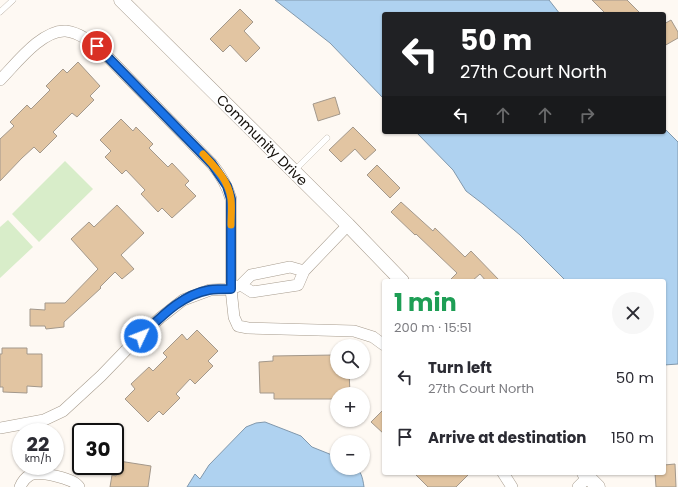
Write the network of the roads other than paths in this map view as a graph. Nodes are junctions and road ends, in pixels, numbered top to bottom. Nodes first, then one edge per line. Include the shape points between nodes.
1 (13, 0) edge
2 (121, 0) edge
3 (0, 12) edge
4 (0, 80) edge
5 (327, 138) dead end
6 (294, 171) junction
7 (348, 225) junction
8 (304, 270) junction
9 (400, 279) edge
10 (236, 287) junction
11 (382, 344) edge
12 (0, 428) edge
13 (504, 475) edge
14 (20, 487) edge
15 (79, 487) edge
16 (512, 487) edge

1 - 3 lane
2 - 6 street, Community Drive
4 - 10 street via 38,42 52,34 65,31 79,35 103,52 212,164 227,186 231,199
5 - 6 lane
6 - 7 street, Community Drive
7 - 8 street
7 - 9 street, Community Drive
8 - 10 street via 290,268 251,276
8 - 10 street via 298,285 252,292
10 - 11 street via 234,317 238,326 354,331 373,337
10 - 12 street via 210,290 183,300 160,318 63,411 44,420
13 - 16 street
14 - 15 street via 31,475 41,473 69,480

